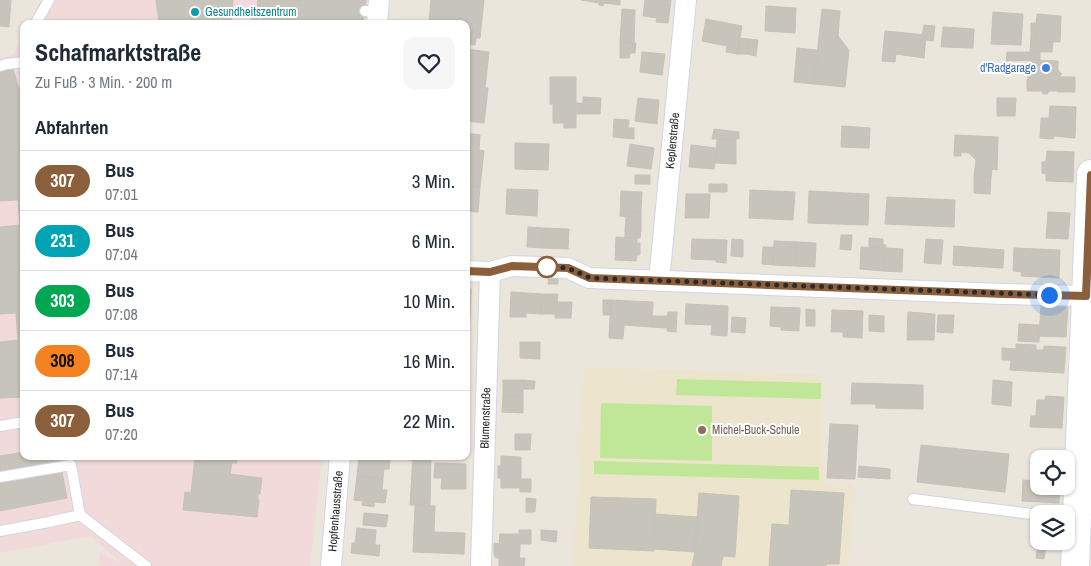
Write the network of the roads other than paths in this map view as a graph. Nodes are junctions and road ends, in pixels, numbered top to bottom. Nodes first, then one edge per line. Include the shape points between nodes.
1 (49, 0) edge
2 (686, 0) edge
3 (39, 20) edge
4 (20, 62) edge
5 (0, 66) edge
6 (1091, 174) edge
7 (470, 271) edge
8 (490, 272) junction
9 (1088, 280) edge
10 (659, 281) junction
11 (20, 423) edge
12 (0, 426) edge
13 (340, 460) edge
14 (1085, 476) edge
15 (0, 477) edge
16 (914, 499) dead end
17 (1075, 508) edge
18 (1030, 514) edge
19 (80, 515) junction
20 (0, 531) edge
21 (1074, 550) edge
22 (146, 566) edge
23 (331, 566) edge
24 (480, 566) edge
25 (1075, 566) edge

1 - 3 lane
2 - 10 street, Keplerstraße
4 - 5 lane
6 - 9 street
7 - 8 street
8 - 10 street via 512,266 568,268 590,278
8 - 24 street, Blumenstraße
9 - 10 street via 1004,294
9 - 14 street
11 - 12 lane
13 - 23 street, Hopfenhausstraße
14 - 17 street
15 - 19 lane via 71,465
16 - 18 lane
19 - 20 lane
19 - 22 lane
21 - 25 street

